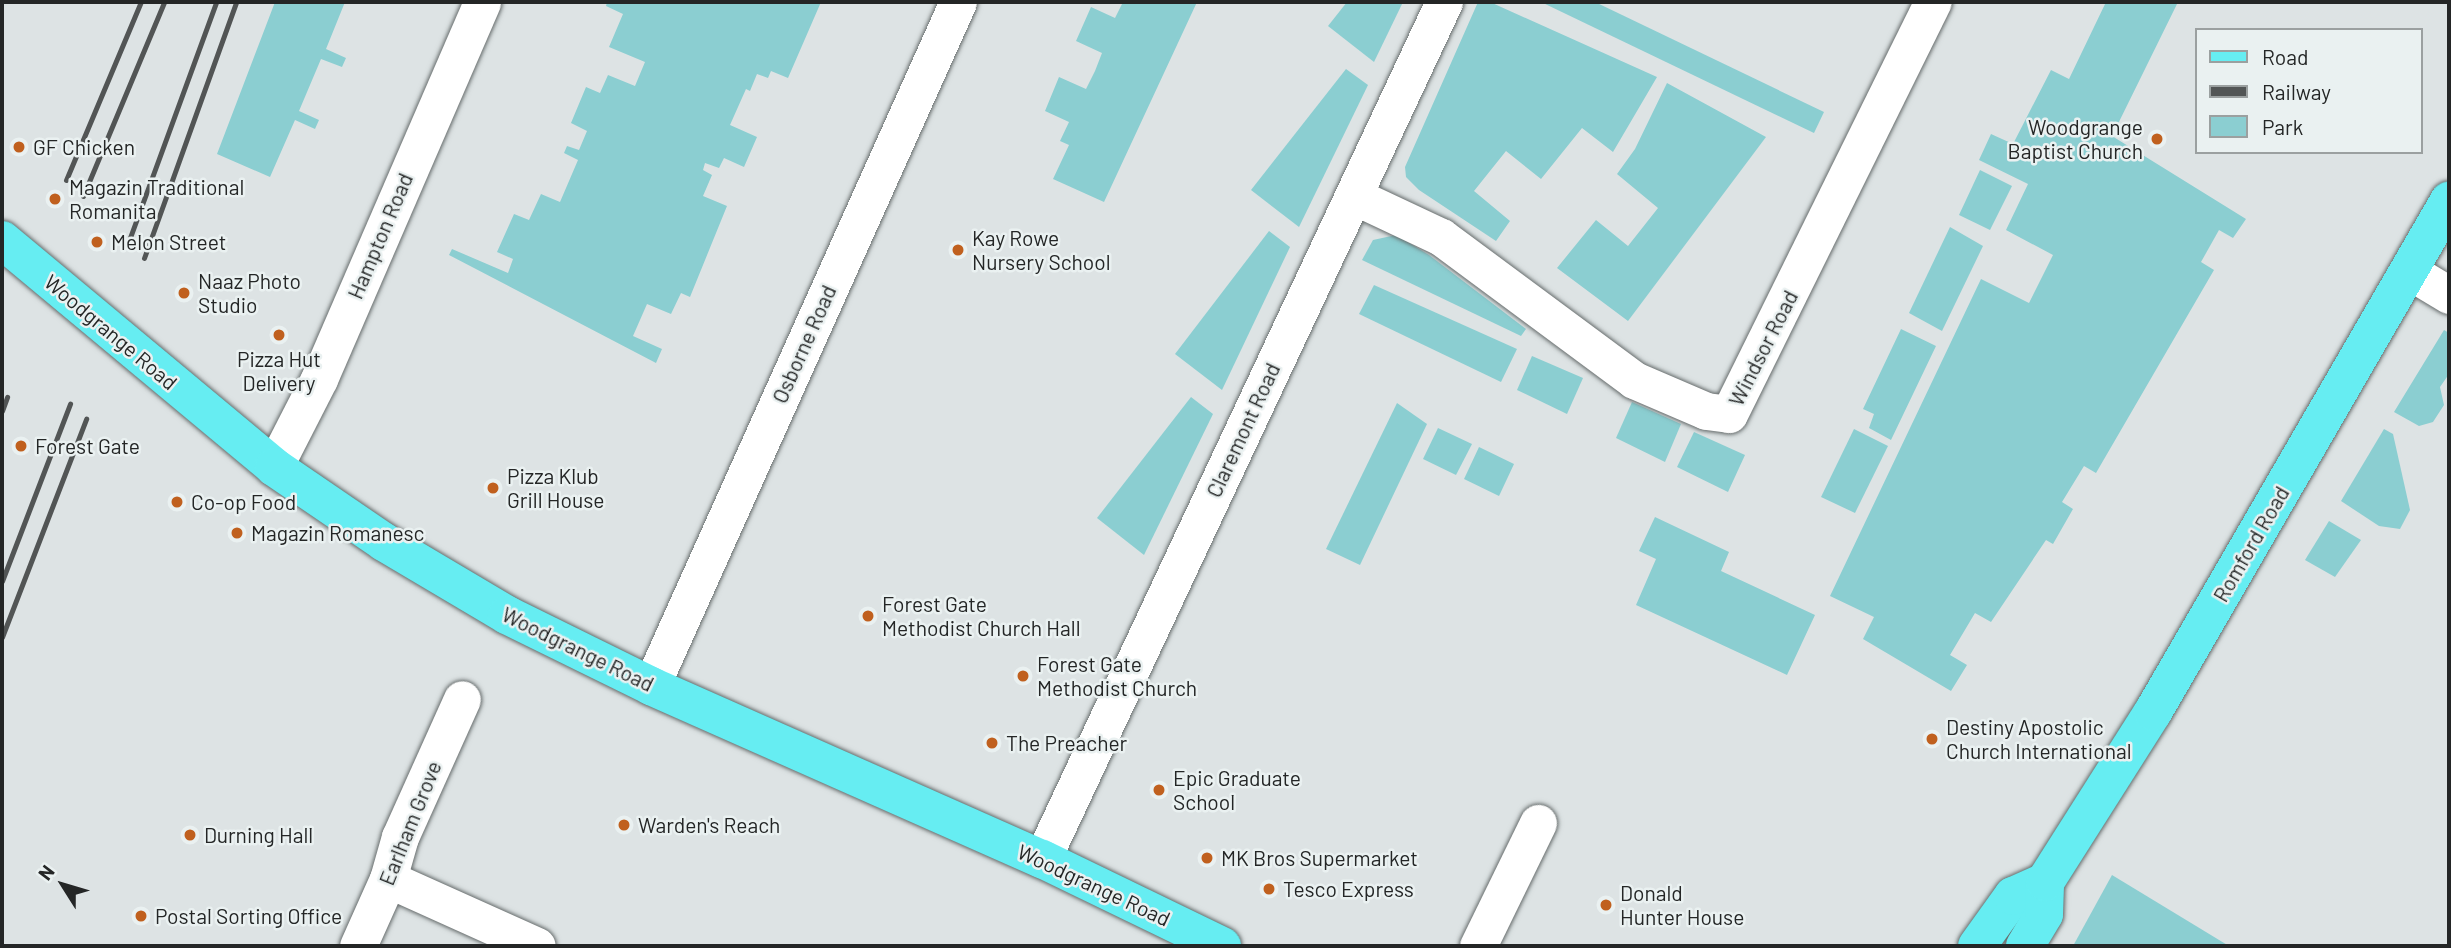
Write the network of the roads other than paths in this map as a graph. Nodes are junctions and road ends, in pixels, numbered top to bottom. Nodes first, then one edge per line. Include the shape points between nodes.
1 (482, 2) edge
2 (958, 2) edge
3 (1444, 2) edge
4 (1933, 2) edge
5 (1354, 195) junction
6 (2449, 201) edge
7 (2, 240) edge
8 (2409, 271) junction
9 (2449, 295) edge
10 (274, 467) junction
11 (651, 686) junction
12 (462, 699) dead end
13 (1538, 823) dead end
14 (1042, 859) junction
15 (388, 879) junction
16 (2045, 882) junction
17 (358, 946) edge
18 (537, 946) edge
19 (1222, 946) edge
20 (1478, 946) edge
21 (1977, 946) edge
22 (2025, 946) edge

1 - 10 street, Hampton Road via 319,379
2 - 11 street, Osborne Road
3 - 5 street, Claremont Road
4 - 5 street, Windsor Road via 1730,414 1706,411 1634,380 1441,237
5 - 14 street, Claremont Road
6 - 8 main road, Romford Road
7 - 10 main road, Woodgrange Road
8 - 9 street
8 - 16 main road, Romford Road via 2153,712
10 - 11 main road, Woodgrange Road via 507,615
11 - 14 main road, Woodgrange Road
12 - 15 street, Earlham Grove via 400,837
13 - 20 street
14 - 19 main road, Woodgrange Road
15 - 17 street, Earlham Grove
15 - 18 street
16 - 21 main road via 2013,896
16 - 22 main road, Romford Road via 2044,914

